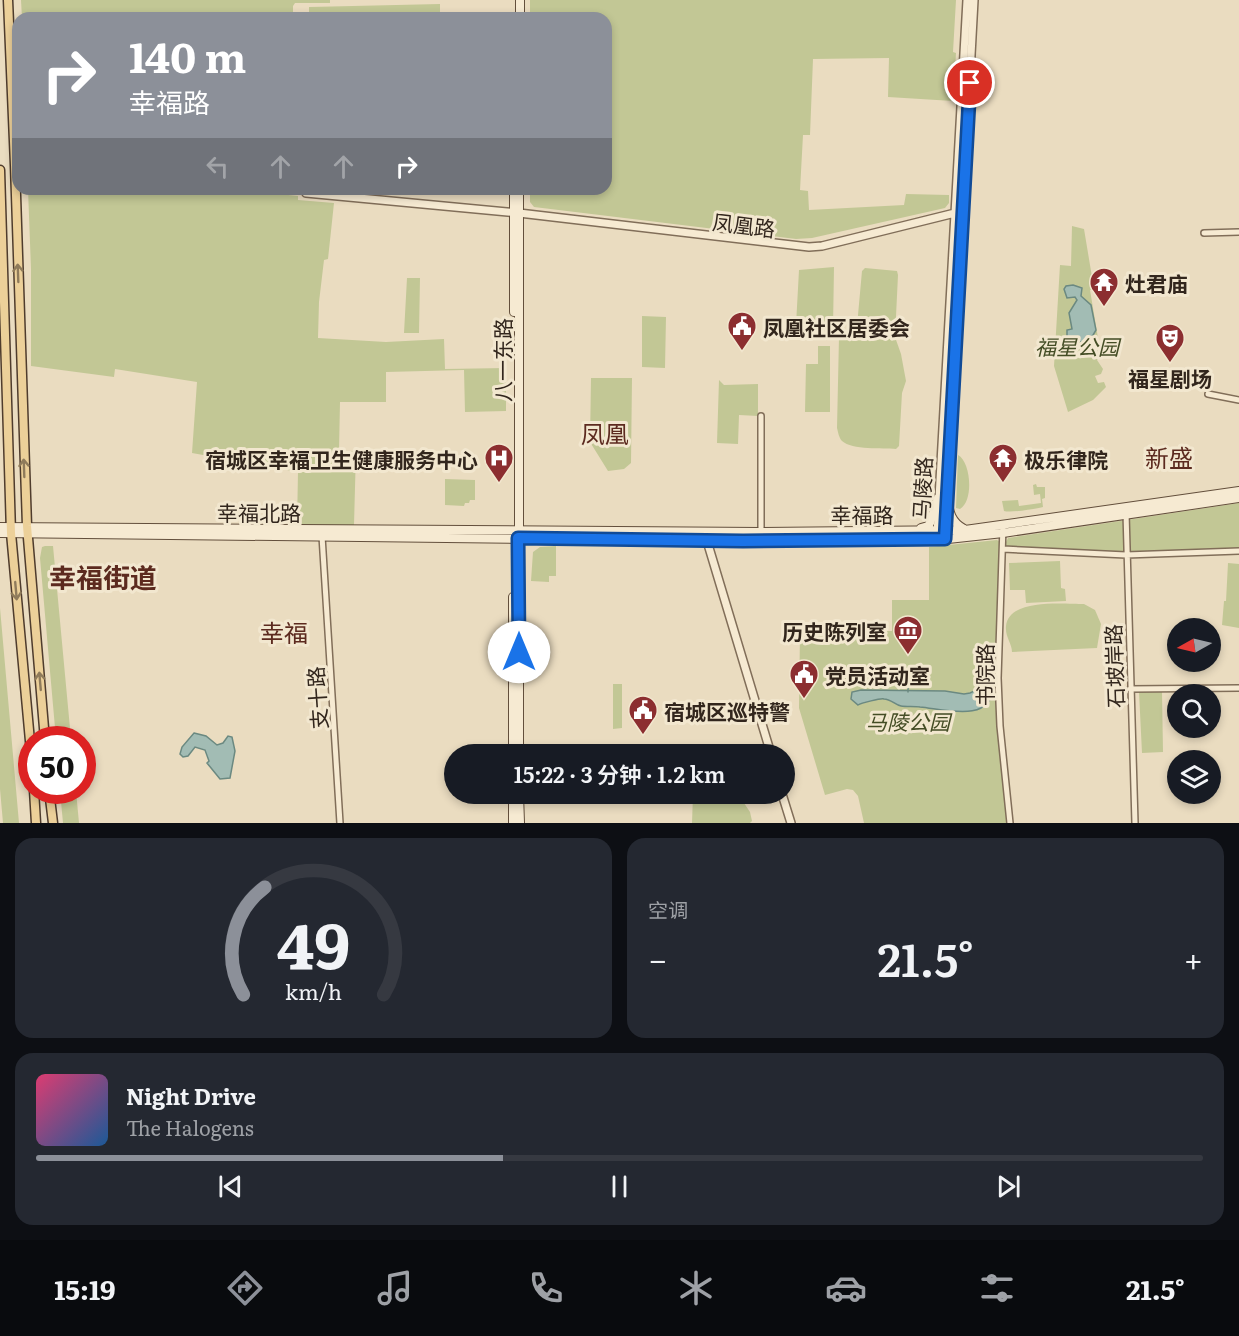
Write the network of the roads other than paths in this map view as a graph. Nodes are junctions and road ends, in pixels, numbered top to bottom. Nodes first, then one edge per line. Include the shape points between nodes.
1 (8, 0) edge
2 (967, 0) edge
3 (974, 0) edge
4 (12, 88) edge
5 (0, 170) edge
6 (17, 195) edge
7 (327, 195) edge
8 (514, 195) edge
9 (518, 195) edge
10 (963, 211) junction
11 (954, 212) junction
12 (516, 213) junction
13 (1239, 232) edge
14 (1204, 233) dead end
15 (1208, 394) dead end
16 (1239, 400) edge
17 (761, 416) dead end
18 (1239, 491) edge
19 (938, 498) junction
20 (947, 498) junction
21 (1239, 498) edge
22 (1126, 511) junction
23 (0, 527) edge
24 (11, 530) junction
25 (27, 530) junction
26 (912, 530) junction
27 (965, 530) junction
28 (1003, 530) junction
29 (0, 533) edge
30 (516, 534) junction
31 (941, 534) junction
32 (322, 536) junction
33 (761, 536) junction
34 (707, 541) junction
35 (1003, 549) junction
36 (1239, 551) edge
37 (1126, 555) junction
38 (1239, 688) edge
39 (1130, 689) junction
40 (29, 726) edge
41 (44, 726) edge
42 (513, 744) edge
43 (519, 744) edge
44 (768, 744) edge
45 (35, 804) edge
46 (50, 804) edge
47 (513, 804) edge
48 (519, 804) edge
49 (785, 804) edge
50 (36, 823) edge
51 (52, 823) edge
52 (340, 823) edge
53 (513, 823) edge
54 (520, 823) edge
55 (791, 823) edge
56 (1010, 823) edge
57 (1135, 823) edge

4 -> 1 main road
2 - 11 street, 马陵路
3 - 10 street, 马陵路
5 - 24 main road
25 -> 6 main road
7 - 12 street, 凤凰路
8 - 12 main road, 八一东路
9 - 12 main road, 八一东路
10 - 11 street, 凤凰路
10 - 20 street, 马陵路
11 - 12 street, 凤凰路 via 809,247
11 - 19 street, 马陵路
12 - 30 main road, 八一东路
13 - 14 street
15 - 16 street
17 - 33 street
18 - 22 main road, 幸福路
19 - 26 main road via 928,526
19 - 31 street, 马陵路
20 - 27 main road via 951,518
20 - 31 street, 马陵路
21 - 22 main road, 幸福路
22 - 28 main road, 幸福路
22 - 37 street, 石坡岸路
23 - 24 main road, 幸福北路
24 - 25 main road, 幸福北路
24 - 29 main road, 幸福北路
24 -> 40 main road
25 - 30 main road, 幸福北路
25 - 32 main road, 幸福北路
41 -> 25 main road
26 - 31 main road, 幸福路
26 - 33 main road, 幸福路
27 - 28 main road, 幸福路
27 - 31 main road, 幸福路
28 - 31 main road, 幸福路
28 - 35 street, 书院路
30 - 32 main road, 幸福北路
30 - 33 main road, 幸福路
30 - 34 main road, 幸福路
30 - 42 main road
30 - 43 main road
31 - 33 main road, 幸福路
32 - 52 street, 支十路
33 - 34 main road, 幸福路
34 - 44 street
35 - 37 street
35 - 56 street, 书院路 via 998,678
36 - 37 street
37 - 39 street, 石坡岸路
38 - 39 street
39 - 57 street, 石坡岸路
45 - 50 main road
46 - 51 main road
47 - 53 main road
48 - 54 main road
49 - 55 street

